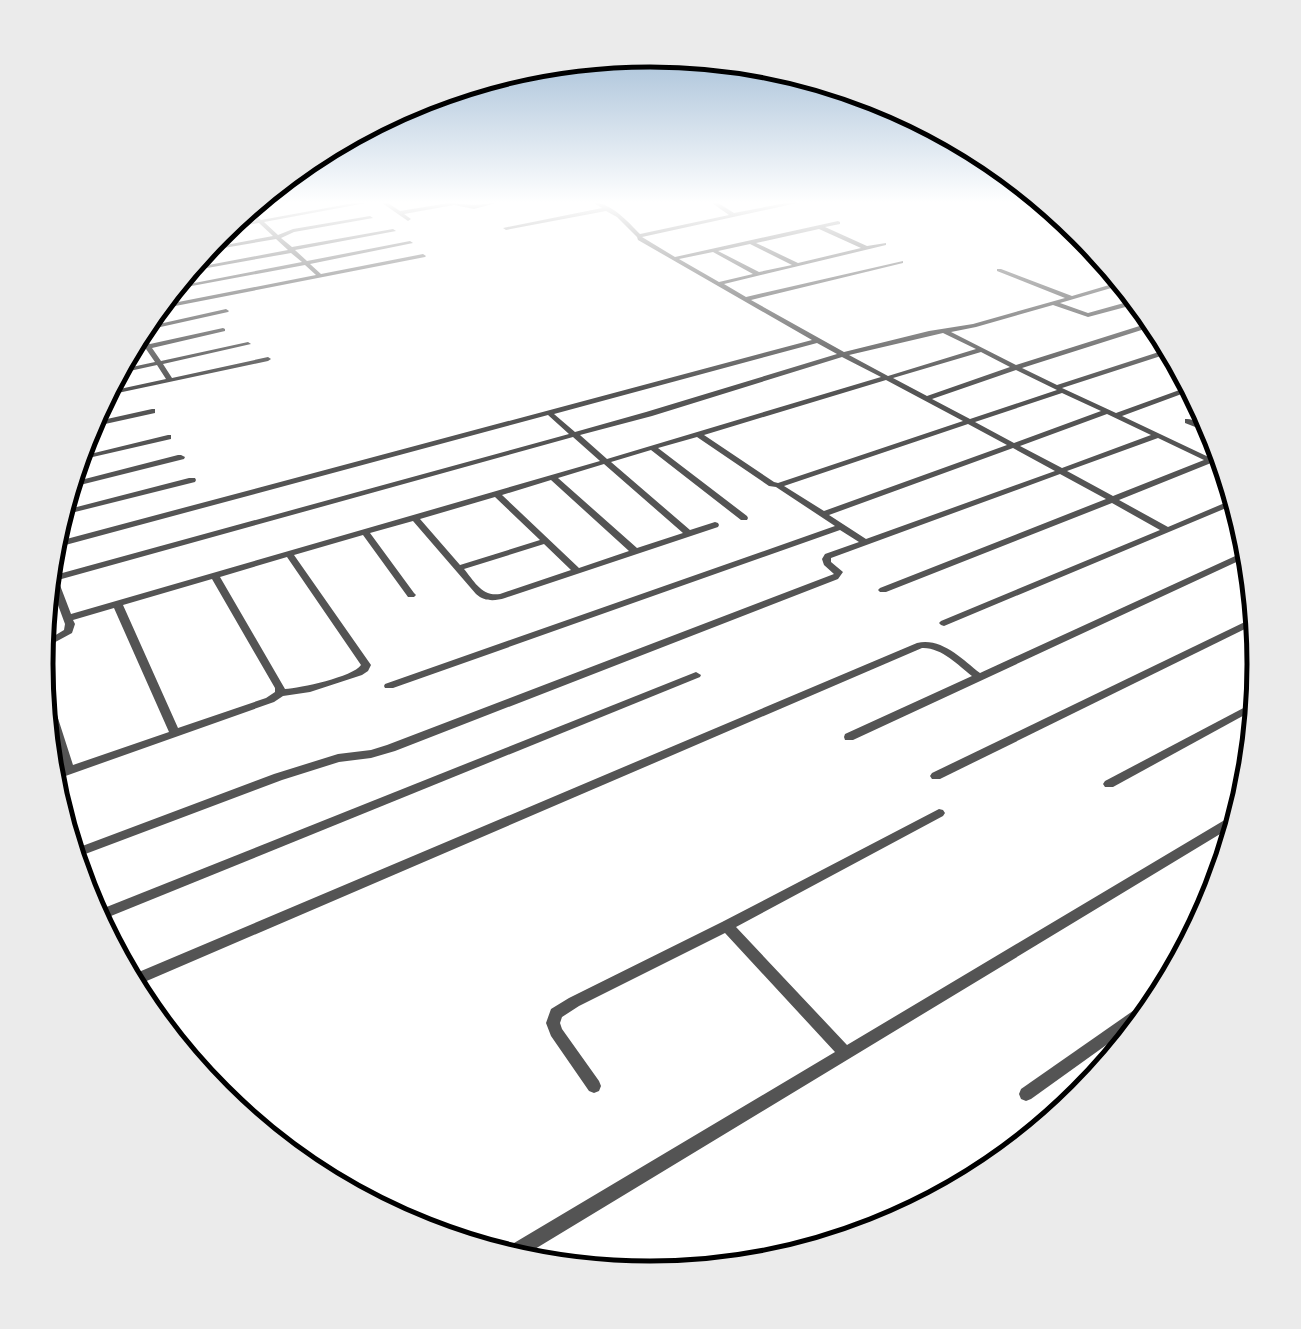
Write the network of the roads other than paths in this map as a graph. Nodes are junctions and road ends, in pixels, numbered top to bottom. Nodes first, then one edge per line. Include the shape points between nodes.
1 (217, 265) edge
2 (296, 265) edge
3 (308, 265) edge
4 (377, 265) edge
5 (684, 265) edge
6 (741, 265) edge
7 (796, 265) edge
8 (888, 265) edge
9 (204, 268) edge
10 (999, 270) dead end
11 (758, 274) junction
12 (320, 276) junction
13 (718, 284) junction
14 (189, 286) edge
15 (1113, 286) edge
16 (1071, 298) junction
17 (746, 299) junction
18 (1053, 303) junction
19 (1127, 304) edge
20 (174, 305) edge
21 (226, 312) dead end
22 (159, 326) edge
23 (1144, 328) edge
24 (223, 330) dead end
25 (945, 331) junction
26 (818, 341) junction
27 (248, 344) dead end
28 (148, 346) joint
29 (981, 350) junction
30 (844, 354) junction
31 (1160, 354) edge
32 (268, 359) dead end
33 (158, 363) junction
34 (132, 369) edge
35 (1017, 369) junction
36 (887, 378) junction
37 (170, 380) junction
38 (1058, 389) junction
39 (120, 391) edge
40 (1181, 391) edge
41 (926, 399) junction
42 (152, 411) dead end
43 (549, 413) junction
44 (1110, 414) junction
45 (968, 421) junction
46 (1188, 421) dead end
47 (105, 422) edge
48 (1198, 426) edge
49 (698, 434) junction
50 (574, 435) junction
51 (168, 436) dead end
52 (1156, 436) junction
53 (1014, 445) junction
54 (652, 448) junction
55 (91, 455) edge
56 (181, 457) dead end
57 (605, 461) junction
58 (1212, 461) edge
59 (1213, 463) edge
60 (1061, 471) junction
61 (552, 477) junction
62 (192, 480) dead end
63 (82, 483) edge
64 (778, 485) junction
65 (497, 494) junction
66 (1112, 500) junction
67 (1227, 505) edge
68 (73, 511) edge
69 (822, 515) junction
70 (415, 518) junction
71 (744, 518) dead end
72 (715, 525) dead end
73 (840, 527) junction
74 (1166, 530) junction
75 (365, 532) junction
76 (689, 534) junction
77 (545, 540) junction
78 (65, 542) edge
79 (866, 543) junction
80 (636, 552) junction
81 (289, 554) junction
82 (1238, 557) edge
83 (458, 568) junction
84 (577, 572) junction
85 (214, 576) junction
86 (59, 577) edge
87 (58, 589) edge
88 (883, 590) dead end
89 (411, 595) dead end
90 (62, 601) junction
91 (56, 603) edge
92 (118, 604) junction
93 (68, 618) junction
94 (944, 623) dead end
95 (1247, 624) edge
96 (54, 640) edge
97 (696, 675) dead end
98 (979, 677) junction
99 (389, 686) dead end
100 (280, 693) junction
101 (1246, 709) edge
102 (57, 732) edge
103 (175, 734) junction
104 (849, 737) dead end
105 (69, 770) junction
106 (63, 773) edge
107 (936, 776) dead end
108 (1109, 784) dead end
109 (939, 813) dead end
110 (1226, 824) edge
111 (83, 851) edge
112 (107, 912) edge
113 (727, 926) junction
114 (142, 978) edge
115 (1130, 1020) edge
116 (846, 1054) junction
117 (594, 1086) dead end
118 (1026, 1094) dead end
119 (522, 1248) edge

1 - 9 street
2 - 14 street
3 - 12 street
4 - 12 street
5 - 13 street
6 - 11 street
7 - 11 street
8 - 17 street
10 - 16 street
11 - 13 street
12 - 20 street
13 - 17 street
15 - 16 street
16 - 18 street
17 - 26 street
18 - 19 street via 1088,315
18 - 25 street via 974,326
21 - 22 street
23 - 35 street via 1052,355
24 - 28 street
25 - 29 street
25 - 30 street
26 - 30 street
26 - 43 street
27 - 33 street
28 - 33 street
29 - 35 street
29 - 36 street
30 - 36 street
30 - 50 street
31 - 38 street
32 - 37 street
33 - 34 street
33 - 37 street
35 - 38 street
35 - 41 street
36 - 41 street
36 - 49 street
37 - 39 street
38 - 44 street
38 - 45 street
40 - 44 street
41 - 45 street
42 - 47 street
43 - 50 street
43 - 78 street
44 - 52 street
44 - 53 street
45 - 53 street
45 - 64 street
46 - 48 street
49 - 54 street
49 - 64 street via 772,484
50 - 57 street
50 - 86 street
51 - 55 street
52 - 58 street
52 - 60 street
53 - 60 street
53 - 69 street
54 - 57 street
54 - 71 street
56 - 63 street
57 - 61 street
57 - 76 street
59 - 66 street
60 - 66 street
60 - 79 street
61 - 65 street
61 - 80 street
62 - 68 street
64 - 69 street
65 - 70 street
65 - 77 street
66 - 74 street
66 - 88 street
67 - 74 street
69 - 73 street
70 - 75 street
70 - 83 street
72 - 76 street
73 - 79 street
73 - 99 street
74 - 94 street
75 - 81 street
75 - 89 street
76 - 80 street
77 - 83 street
77 - 84 street
79 - 111 street via 826,559 827,563 839,572 835,577 391,748 371,754 338,758 278,777
80 - 84 street
81 - 85 street
81 - 100 street via 366,665 358,672 314,689
82 - 98 street
83 - 84 street via 484,597 492,598
85 - 92 street
85 - 100 street via 280,688
87 - 90 street
90 - 91 street
90 - 93 street
92 - 93 street
92 - 103 street
93 - 96 street via 69,631
95 - 107 street
97 - 112 street
98 - 104 street
98 - 114 street via 939,647 926,643 920,645
100 - 103 street via 270,700
101 - 108 street
102 - 105 street
103 - 105 street
105 - 106 street
109 - 113 street
110 - 116 street
113 - 116 street
113 - 117 street via 556,1013 553,1023 556,1032
115 - 118 street
116 - 119 street

